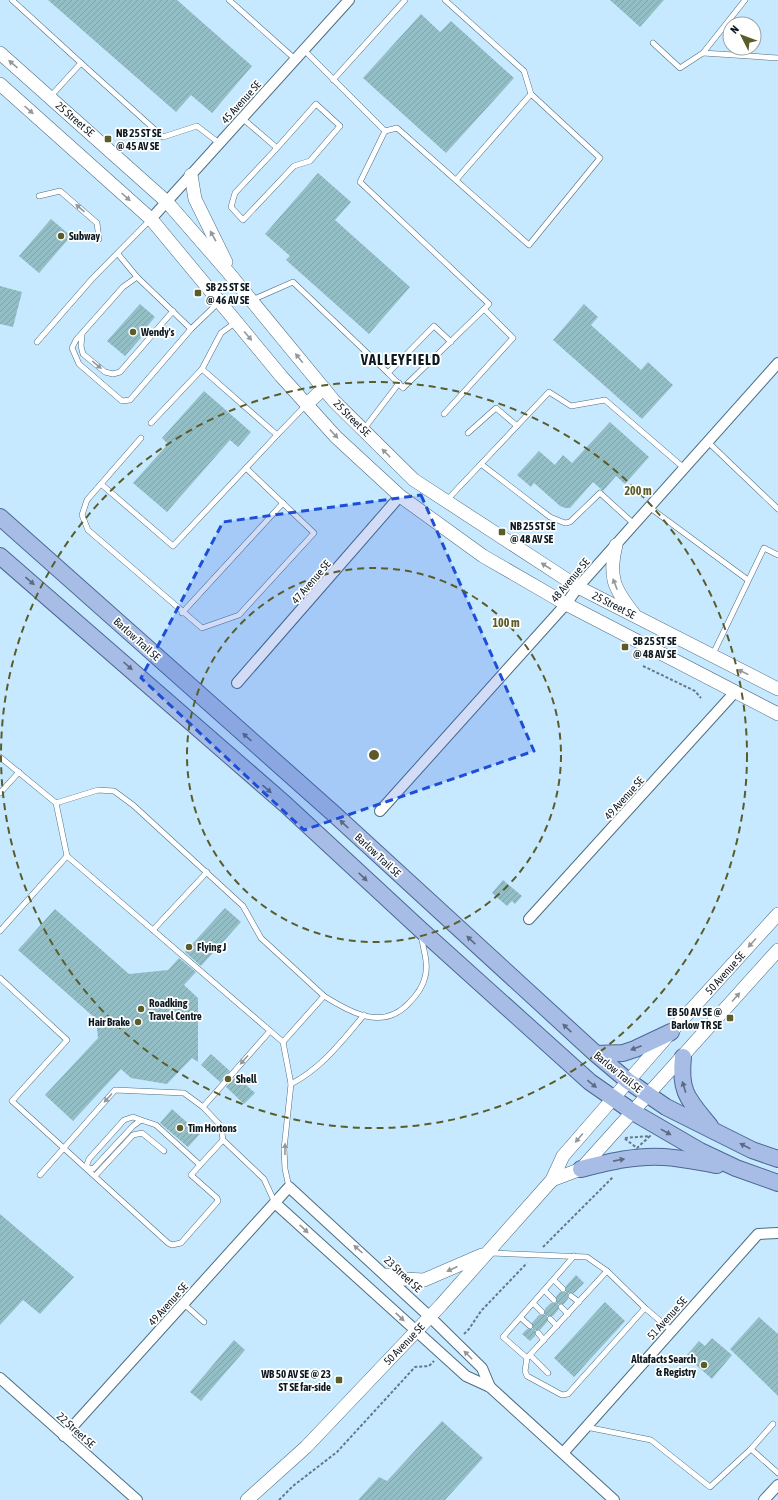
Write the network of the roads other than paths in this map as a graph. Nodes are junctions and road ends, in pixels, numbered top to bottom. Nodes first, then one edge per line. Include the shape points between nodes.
1 (12, 0) edge
2 (229, 0) edge
3 (348, 0) edge
4 (405, 0) edge
5 (445, 0) edge
6 (745, 0) edge
7 (653, 43) dead end
8 (304, 50) junction
9 (0, 53) edge
10 (702, 53) junction
11 (778, 58) edge
12 (295, 59) junction
13 (81, 63) junction
14 (333, 80) junction
15 (1, 87) edge
16 (531, 94) junction
17 (50, 97) junction
18 (242, 118) junction
19 (385, 131) junction
20 (219, 143) junction
21 (277, 148) junction
22 (190, 175) junction
23 (456, 180) junction
24 (40, 196) dead end
25 (167, 202) junction
26 (151, 219) junction
27 (99, 239) dead end
28 (118, 254) junction
29 (228, 272) junction
30 (138, 277) junction
31 (252, 300) junction
32 (219, 302) junction
33 (484, 309) junction
34 (173, 311) junction
35 (236, 322) junction
36 (191, 329) junction
37 (82, 332) junction
38 (36, 342) dead end
39 (451, 342) junction
40 (202, 369) junction
41 (776, 369) edge
42 (388, 373) junction
43 (398, 383) junction
44 (324, 388) junction
45 (307, 404) junction
46 (444, 414) dead end
47 (151, 423) dead end
48 (517, 426) junction
49 (363, 430) junction
50 (468, 433) dead end
51 (277, 435) junction
52 (141, 438) dead end
53 (708, 442) junction
54 (481, 464) junction
55 (246, 468) junction
56 (684, 468) junction
57 (101, 484) junction
58 (400, 496) junction
59 (446, 501) junction
60 (283, 503) junction
61 (649, 507) junction
62 (778, 509) edge
63 (0, 517) edge
64 (634, 524) junction
65 (616, 545) junction
66 (778, 555) edge
67 (0, 556) edge
68 (748, 580) junction
69 (578, 587) junction
70 (566, 604) junction
71 (182, 613) junction
72 (636, 617) junction
73 (712, 656) junction
74 (237, 683) dead end
75 (778, 689) edge
76 (735, 692) junction
77 (778, 714) edge
78 (0, 757) edge
79 (19, 772) junction
80 (0, 793) edge
81 (56, 803) junction
82 (380, 811) dead end
83 (67, 856) junction
84 (207, 872) junction
85 (778, 914) edge
86 (529, 919) dead end
87 (420, 929) junction
88 (153, 930) junction
89 (0, 931) edge
90 (778, 950) edge
91 (0, 978) edge
92 (324, 996) junction
93 (364, 1015) junction
94 (270, 1031) junction
95 (671, 1032) junction
96 (283, 1042) junction
97 (596, 1054) junction
98 (683, 1057) junction
99 (628, 1081) junction
100 (290, 1084) junction
101 (648, 1095) junction
102 (612, 1099) junction
103 (203, 1107) junction
104 (633, 1112) junction
105 (142, 1120) junction
106 (714, 1130) junction
107 (223, 1140) junction
108 (63, 1147) junction
109 (164, 1151) dead end
110 (778, 1159) edge
111 (200, 1165) junction
112 (86, 1168) junction
113 (736, 1168) junction
114 (581, 1169) junction
115 (40, 1176) dead end
116 (94, 1176) junction
117 (552, 1180) junction
118 (778, 1183) edge
119 (289, 1187) junction
120 (275, 1203) junction
121 (778, 1233) edge
122 (488, 1252) junction
123 (574, 1256) junction
124 (607, 1271) junction
125 (387, 1275) junction
126 (554, 1280) junction
127 (563, 1289) dead end
128 (545, 1291) junction
129 (571, 1296) dead end
130 (554, 1300) dead end
131 (579, 1302) junction
132 (533, 1303) junction
133 (184, 1304) junction
134 (561, 1307) dead end
135 (645, 1308) junction
136 (542, 1312) dead end
137 (568, 1314) junction
138 (430, 1317) junction
139 (520, 1318) junction
140 (550, 1319) dead end
141 (204, 1322) dead end
142 (530, 1326) dead end
143 (557, 1326) junction
144 (672, 1331) junction
145 (416, 1332) junction
146 (538, 1333) dead end
147 (544, 1340) junction
148 (529, 1357) junction
149 (548, 1373) dead end
150 (0, 1378) edge
151 (490, 1387) junction
152 (773, 1424) dead end
153 (586, 1427) junction
154 (64, 1436) junction
155 (751, 1448) junction
156 (563, 1453) junction
157 (778, 1473) edge
158 (778, 1485) edge
159 (137, 1500) edge
160 (247, 1500) edge
161 (614, 1500) edge
162 (764, 1500) edge

1 - 13 lane
2 - 12 lane
3 - 8 street, 45 Avenue SE
4 - 14 lane
5 - 16 lane via 524,71
6 - 10 lane
7 - 10 lane via 680,68
8 - 12 street, 45 Avenue SE
8 - 14 lane
17 -> 9 street, 25 Street SE
10 - 11 lane
12 - 18 street, 45 Avenue SE
13 - 17 lane
13 - 20 lane via 163,137 197,126
14 - 19 lane
15 -> 26 street, 25 Street SE
16 - 23 lane
16 - 23 lane via 600,158 529,245
17 - 25 street, 25 Street SE
18 - 20 street, 45 Avenue SE
18 - 21 lane
19 - 23 lane via 397,128
19 - 33 lane via 360,182 489,304
20 - 22 street, 45 Avenue SE
21 - 21 lane via 236,193 231,207 243,220 294,166 310,161 340,126 316,104
22 - 25 street, 45 Avenue SE
29 -> 22 street via 223,255 195,199
27 -> 24 lane via 97,223 60,191
25 - 26 street, 45 Avenue SE
25 - 29 street, 25 Street SE
26 - 28 lane
26 - 32 street, 25 Street SE
28 - 30 lane
28 - 38 lane
29 - 31 street, 25 Street SE
30 - 34 lane
30 - 37 lane via 123,287
31 - 42 lane via 293,282
44 -> 31 street, 25 Street SE
32 - 35 street, 25 Street SE
32 - 36 lane
33 - 39 lane
33 - 46 lane via 513,338
34 - 36 lane
37 -> 34 lane via 81,346 84,354 106,372 113,374 120,372
35 - 40 lane via 221,334
35 -> 45 street, 25 Street SE
36 - 37 lane via 130,400 122,401 79,364 72,348
39 - 42 lane via 434,326
39 - 43 lane via 404,388
40 - 47 lane
40 - 51 lane
41 - 53 street, 48 Avenue SE
42 - 43 lane
43 - 49 lane
44 - 45 street
44 - 49 street, 25 Street SE
45 - 51 lane
45 -> 58 street, 25 Street SE via 336,437
48 - 50 lane via 496,408
48 - 54 lane
48 - 56 lane via 549,392 571,406 605,400
59 -> 49 street, 25 Street SE via 414,480
51 - 55 lane
52 - 57 lane
53 - 56 street, 48 Avenue SE
53 - 62 lane
54 - 59 lane
54 - 64 lane via 558,521 570,522 600,493
55 - 57 lane via 172,546
55 - 60 lane
56 - 61 street, 48 Avenue SE
57 - 71 lane via 87,500 82,515 88,530
58 - 70 street, 25 Street SE via 483,556
58 - 74 street, 47 Avenue SE
69 -> 59 street, 25 Street SE
60 - 71 lane
60 - 71 lane via 314,533 239,615 202,628
61 - 64 street, 48 Avenue SE
61 - 68 lane
97 -> 63 main road, Barlow Trail SE via 333,813
64 - 65 street, 48 Avenue SE
65 - 69 street, 48 Avenue SE
72 -> 65 street via 612,579
66 - 68 lane via 764,548
67 -> 87 main road, Barlow Trail SE via 285,804
68 - 73 lane
69 - 70 street, 48 Avenue SE
69 - 72 street, 25 Street SE
70 - 76 street, 25 Street SE
70 - 82 street, 48 Avenue SE
72 - 73 street, 25 Street SE
75 -> 73 street, 25 Street SE
76 - 77 street, 25 Street SE
76 - 86 street, 49 Avenue SE
78 - 79 lane
79 - 80 lane
79 - 81 lane
81 - 83 lane
81 - 84 lane via 98,790 114,791
83 - 88 lane
83 - 89 lane
84 - 88 lane
84 - 92 lane via 243,906 261,938
85 -> 95 street, 50 Avenue SE
87 - 93 lane via 426,962 425,978 416,995 401,1012 382,1019
87 -> 102 main road, Barlow Trail SE
88 - 94 lane
98 -> 90 street, 50 Avenue SE
91 - 108 lane via 67,1040 12,1101
92 - 93 lane via 349,1012
92 - 96 lane
93 - 100 lane via 322,1062 306,1076
94 - 96 lane
94 -> 103 lane
95 -> 97 main road via 623,1053
95 - 99 street, 50 Avenue SE
96 - 100 lane
97 - 99 main road, Barlow Trail SE
98 - 101 street, 50 Avenue SE
106 -> 98 main road via 689,1101 683,1089
99 - 101 main road, Barlow Trail SE
99 - 102 street, 50 Avenue SE
119 -> 100 lane via 284,1148
101 - 104 street, 50 Avenue SE
101 - 106 main road, Barlow Trail SE via 666,1107
102 - 104 main road, Barlow Trail SE
102 -> 117 street, 50 Avenue SE via 564,1156
103 - 107 lane via 221,1126
103 -> 108 lane via 184,1093 116,1090
104 -> 113 main road, Barlow Trail SE via 700,1151
104 - 114 street, 50 Avenue SE
105 - 111 lane via 156,1125
105 - 112 lane via 133,1126 93,1169
105 - 112 lane via 133,1117 124,1120 88,1159
110 -> 106 main road, Barlow Trail SE via 752,1150
107 - 111 lane
107 - 120 lane via 264,1180
108 - 112 lane
108 - 115 lane
109 - 116 lane via 142,1132 137,1133
111 - 116 lane via 191,1175 218,1201 177,1245 168,1243
112 - 116 lane
114 -> 113 main road via 619,1160 650,1157
113 - 118 main road, Barlow Trail SE
114 - 117 street, 50 Avenue SE
117 - 122 street, 50 Avenue SE
119 - 120 street, 49 Avenue SE
125 -> 119 street, 23 Street SE
120 - 133 street, 49 Avenue SE
120 -> 145 street, 23 Street SE
121 - 144 street, 51 Avenue SE via 758,1234
122 - 123 lane
122 -> 125 street via 424,1280
122 - 138 street, 50 Avenue SE
123 - 124 lane via 587,1257
123 - 126 lane
124 - 131 lane
124 - 135 lane
125 - 138 street, 23 Street SE
126 - 127 lane
126 - 128 lane
128 - 130 lane
128 - 132 lane
129 - 131 lane
131 - 137 lane
132 - 136 lane
132 - 139 lane
133 - 141 lane
133 - 154 street, 49 Avenue SE
134 - 137 lane
135 - 144 lane
135 - 148 lane via 568,1394 562,1395 527,1376 524,1371
137 - 143 lane
138 - 145 street, 50 Avenue SE
151 -> 138 street, 23 Street SE via 482,1368
139 - 142 lane
139 - 148 lane via 503,1337
140 - 143 lane
143 - 147 lane
144 - 153 street, 51 Avenue SE
145 - 151 street, 23 Street SE via 466,1376
145 - 160 street, 50 Avenue SE via 306,1447
146 - 147 lane
147 - 148 lane
148 - 149 lane
150 - 154 street, 22 Street SE
151 - 156 street, 23 Street SE
152 - 155 lane
153 - 155 lane via 651,1440 710,1487
153 - 156 street, 51 Avenue SE
154 - 159 street, 22 Street SE
155 - 157 lane
156 - 161 street, 23 Street SE
158 - 162 street

